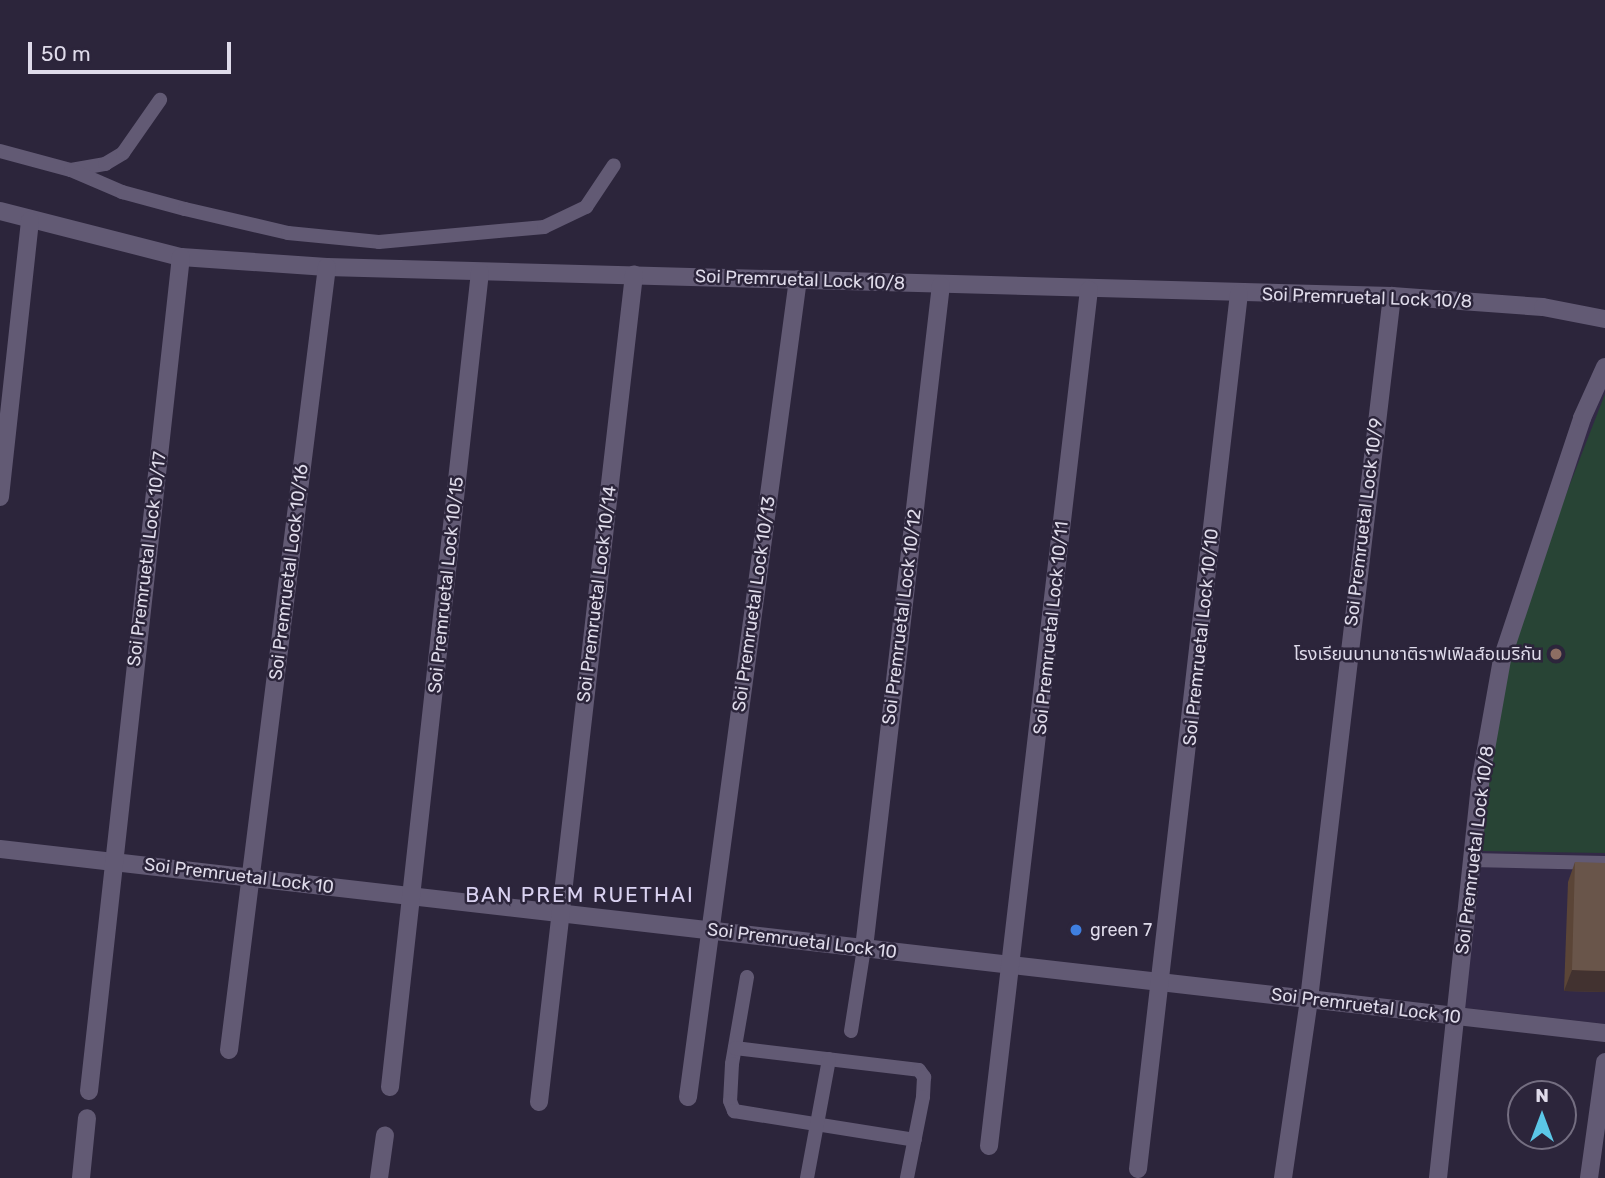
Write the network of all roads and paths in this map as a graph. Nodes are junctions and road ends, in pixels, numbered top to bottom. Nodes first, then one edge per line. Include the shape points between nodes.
1 (160, 100) dead end
2 (0, 151) edge
3 (614, 165) dead end
4 (71, 170) junction
5 (0, 211) edge
6 (30, 221) junction
7 (181, 257) junction
8 (327, 267) junction
9 (480, 272) junction
10 (634, 274) junction
11 (798, 279) junction
12 (941, 285) junction
13 (1089, 290) junction
14 (1239, 293) junction
15 (1392, 296) junction
16 (1605, 319) edge
17 (1605, 367) edge
18 (0, 497) edge
19 (0, 849) edge
20 (1472, 859) junction
21 (112, 862) junction
22 (1605, 863) edge
23 (254, 876) junction
24 (408, 896) junction
25 (560, 914) junction
26 (710, 930) junction
27 (864, 948) junction
28 (1012, 966) junction
29 (747, 977) dead end
30 (1163, 981) junction
31 (1308, 999) junction
32 (1457, 1017) junction
33 (850, 1031) dead end
34 (1605, 1034) edge
35 (735, 1048) junction
36 (229, 1050) dead end
37 (829, 1059) junction
38 (1605, 1062) edge
39 (390, 1087) dead end
40 (89, 1091) dead end
41 (688, 1097) dead end
42 (539, 1102) dead end
43 (87, 1118) dead end
44 (818, 1126) junction
45 (384, 1135) dead end
46 (915, 1140) junction
47 (989, 1146) dead end
48 (1138, 1169) dead end
49 (81, 1178) edge
50 (379, 1178) edge
51 (807, 1178) edge
52 (907, 1178) edge
53 (1283, 1178) edge
54 (1438, 1178) edge
55 (1589, 1178) edge

1 - 4 lane via 123,153 104,164
2 - 4 lane
3 - 4 lane via 586,207 544,227 379,242 288,233 122,192
5 - 6 street, Soi Premruetal Lock 10/8
6 - 7 street, Soi Premruetal Lock 10/8
6 - 18 street
7 - 8 street, Soi Premruetal Lock 10/8
7 - 21 street, Soi Premruetal Lock 10/17
8 - 9 street, Soi Premruetal Lock 10/8
8 - 23 street, Soi Premruetal Lock 10/16
9 - 10 street, Soi Premruetal Lock 10/8
9 - 24 street, Soi Premruetal Lock 10/15
10 - 11 street, Soi Premruetal Lock 10/8
10 - 25 street, Soi Premruetal Lock 10/14
11 - 12 street, Soi Premruetal Lock 10/8
11 - 26 street, Soi Premruetal Lock 10/13
12 - 13 street, Soi Premruetal Lock 10/8
12 - 27 street, Soi Premruetal Lock 10/12
13 - 14 street, Soi Premruetal Lock 10/8
13 - 28 street, Soi Premruetal Lock 10/11
14 - 15 street, Soi Premruetal Lock 10/8
14 - 30 street, Soi Premruetal Lock 10/10
15 - 16 street, Soi Premruetal Lock 10/8 via 1543,307
15 - 31 street, Soi Premruetal Lock 10/9
17 - 20 street, Soi Premruetal Lock 10/8 via 1582,418 1502,659
19 - 21 street, Soi Premruetal Lock 10
20 - 22 lane
20 - 32 street, Soi Premruetal Lock 10/8
21 - 23 street, Soi Premruetal Lock 10
21 - 40 street, Soi Premruetal Lock 10/17
23 - 24 street, Soi Premruetal Lock 10
23 - 36 street, Soi Premruetal Lock 10/16
24 - 25 street, Soi Premruetal Lock 10
24 - 39 street, Soi Premruetal Lock 10/15
25 - 26 street, Soi Premruetal Lock 10
25 - 42 street, Soi Premruetal Lock 10/14
26 - 27 street, Soi Premruetal Lock 10
26 - 41 street, Soi Premruetal Lock 10/13
27 - 28 street, Soi Premruetal Lock 10
27 - 33 lane
28 - 30 street, Soi Premruetal Lock 10
28 - 47 street, Soi Premruetal Lock 10/11
29 - 35 lane
30 - 31 street, Soi Premruetal Lock 10
30 - 48 street, Soi Premruetal Lock 10/10
31 - 32 street, Soi Premruetal Lock 10
31 - 53 street, Soi Premruetal Lock 10/9
32 - 34 street, Soi Premruetal Lock 10
32 - 54 street, Soi Premruetal Lock 10/8
35 - 37 lane
35 - 44 lane via 730,1101 734,1111
37 - 44 lane
37 - 46 lane via 919,1070 925,1084
38 - 55 street
43 - 49 street
44 - 46 lane
44 - 51 lane
45 - 50 street
46 - 52 lane

